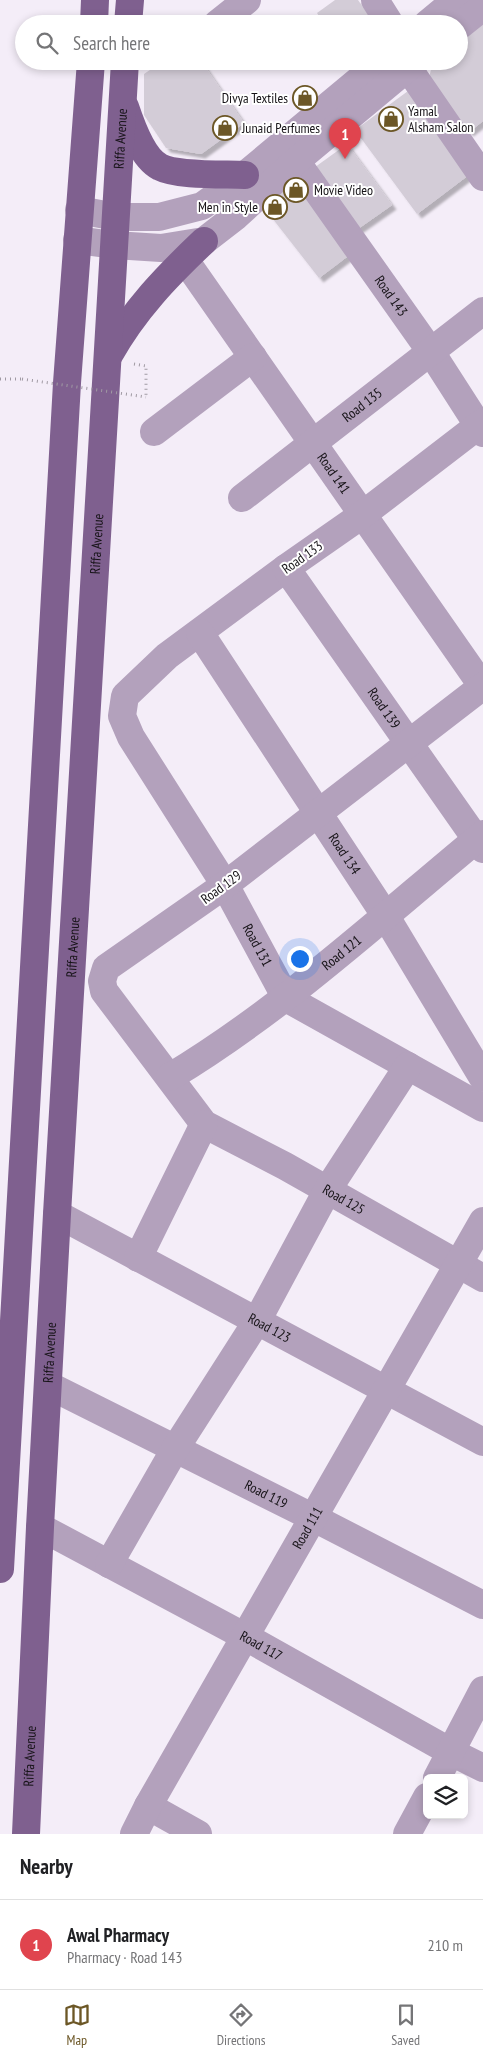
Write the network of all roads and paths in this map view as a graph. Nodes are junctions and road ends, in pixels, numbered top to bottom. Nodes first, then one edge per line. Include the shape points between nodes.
1 (96, 0) edge
2 (130, 0) edge
3 (247, 0) edge
4 (375, 0) edge
5 (456, 0) edge
6 (483, 7) edge
7 (95, 15) edge
8 (129, 15) edge
9 (228, 15) edge
10 (384, 15) edge
11 (438, 15) edge
12 (468, 19) edge
13 (90, 70) edge
14 (124, 70) edge
15 (371, 70) edge
16 (405, 70) edge
17 (416, 70) edge
18 (122, 99) junction
19 (296, 161) junction
20 (245, 175) junction
21 (483, 176) edge
22 (79, 210) junction
23 (116, 216) junction
24 (77, 240) junction
25 (204, 241) junction
26 (114, 245) junction
27 (185, 260) junction
28 (483, 310) edge
29 (431, 352) junction
30 (253, 357) junction
31 (106, 361) junction
32 (146, 366) dead end
33 (0, 379) edge
34 (481, 427) edge
35 (154, 432) dead end
36 (314, 443) junction
37 (242, 498) dead end
38 (362, 515) junction
39 (286, 568) junction
40 (200, 633) junction
41 (483, 686) edge
42 (125, 696) joint
43 (408, 744) junction
44 (319, 813) junction
45 (481, 841) edge
46 (225, 886) junction
47 (385, 916) junction
48 (286, 998) junction
49 (408, 1066) junction
50 (170, 1077) junction
51 (483, 1078) edge
52 (483, 1108) edge
53 (204, 1124) junction
54 (328, 1189) junction
55 (57, 1214) junction
56 (483, 1221) edge
57 (138, 1258) junction
58 (458, 1264) junction
59 (483, 1278) edge
60 (257, 1320) junction
61 (48, 1385) junction
62 (386, 1390) junction
63 (483, 1442) edge
64 (175, 1448) junction
65 (312, 1517) junction
66 (40, 1527) junction
67 (109, 1564) junction
68 (0, 1569) edge
69 (483, 1605) edge
70 (244, 1636) junction
71 (483, 1690) edge
72 (451, 1752) junction
73 (483, 1768) edge
74 (439, 1774) edge
75 (423, 1804) edge
76 (148, 1806) junction
77 (26, 1834) edge
78 (134, 1834) edge
79 (198, 1834) edge
80 (407, 1834) edge

1 - 7 main road
2 - 8 main road
3 - 9 street
4 - 10 street
5 - 11 street
6 - 12 street
13 - 22 main road
14 - 18 main road, Riffa Avenue
15 - 20 street
16 - 19 street
17 - 21 street
18 - 20 main road via 134,134 149,158 159,167
18 - 23 main road, Riffa Avenue
19 - 25 street via 236,218
19 - 29 street, Road 143
20 - 23 street via 202,206 159,217
22 - 23 street
22 - 24 main road
23 - 26 main road, Riffa Avenue
24 - 26 street
24 - 68 main road
25 - 26 street via 161,248
25 - 27 main road
26 - 31 main road, Riffa Avenue
27 - 30 street, Road 141
27 - 31 main road via 124,328
28 - 29 street, Road 135
29 - 34 street, Road 143
29 - 36 street, Road 135
30 - 35 street
30 - 36 street, Road 141
31 - 55 main road, Riffa Avenue
32 - 33 path, bridge via 146,397 22,379
34 - 38 street, Road 133
36 - 37 street, Road 135
36 - 38 street, Road 141
38 - 39 street, Road 133
38 - 41 street, Road 141
39 - 40 street, Road 133
39 - 43 street, Road 139
40 - 42 street, Road 133 via 167,656
40 - 44 street, Road 134
41 - 43 street, Road 129
42 - 46 street, Road 131 via 122,716 131,737
43 - 44 street, Road 129
43 - 45 street, Road 139
44 - 46 street, Road 129
44 - 47 street, Road 134
45 - 47 street, Road 121
46 - 48 street, Road 131
46 - 50 street, Road 129 via 106,968 102,981 104,991
47 - 48 street, Road 121
47 - 51 street, Road 134
48 - 49 street
48 - 50 street, Road 121 via 207,1055
49 - 52 street
49 - 54 street
50 - 53 street, Road 129
53 - 54 street, Road 125
53 - 57 street
54 - 58 street, Road 125
54 - 60 street
55 - 57 street, Road 123
55 - 61 main road, Riffa Avenue
56 - 58 street, Road 111
57 - 60 street, Road 123
58 - 59 street, Road 125
58 - 62 street, Road 111
60 - 62 street, Road 123
60 - 64 street
61 - 64 street, Road 119
61 - 66 main road, Riffa Avenue
62 - 63 street, Road 123
62 - 65 street, Road 111
64 - 65 street, Road 119
64 - 67 street
65 - 69 street, Road 119
65 - 70 street, Road 111
66 - 67 street, Road 117
66 - 77 main road, Riffa Avenue
67 - 70 street, Road 117
70 - 72 street, Road 117
70 - 76 street, Road 111
71 - 72 street
72 - 73 street, Road 117
72 - 74 street
75 - 80 street
76 - 78 street, Road 111
76 - 79 street

